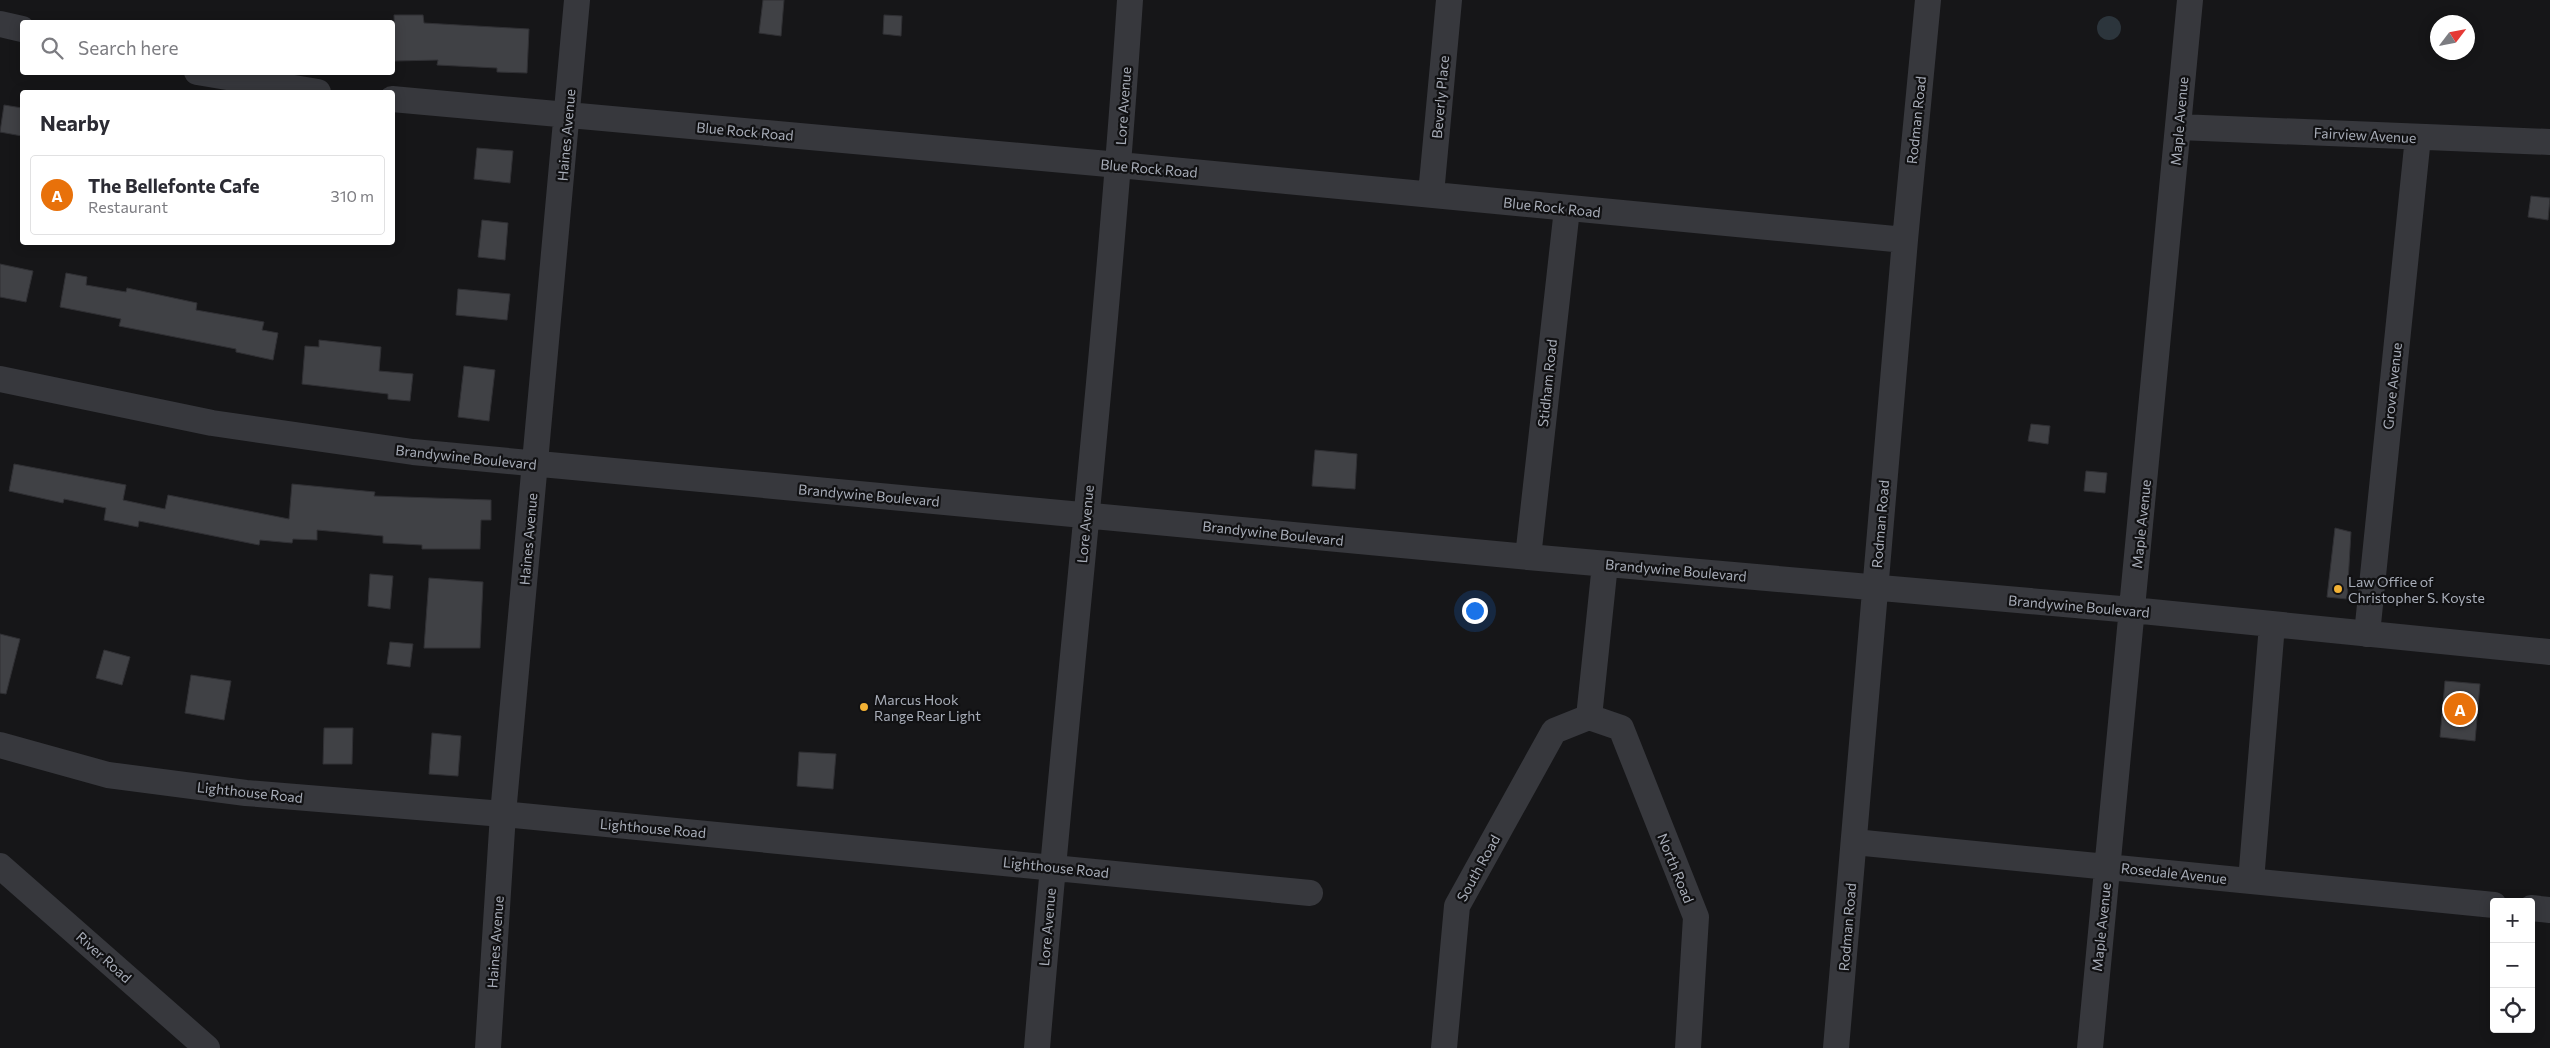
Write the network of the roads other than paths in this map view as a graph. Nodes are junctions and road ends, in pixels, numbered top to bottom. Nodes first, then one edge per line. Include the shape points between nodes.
1 (577, 0) edge
2 (1130, 0) edge
3 (1448, 0) edge
4 (1928, 0) edge
5 (2190, 0) edge
6 (0, 24) edge
7 (20, 29) edge
8 (215, 75) edge
9 (306, 90) edge
10 (395, 99) edge
11 (569, 114) junction
12 (2179, 127) junction
13 (2418, 137) junction
14 (2550, 142) edge
15 (1119, 165) junction
16 (1431, 194) junction
17 (1567, 209) junction
18 (1904, 240) junction
19 (0, 379) edge
20 (535, 464) junction
21 (1086, 515) junction
22 (1528, 557) junction
23 (1605, 564) junction
24 (1874, 588) junction
25 (2132, 610) junction
26 (2272, 625) junction
27 (2367, 634) junction
28 (2550, 652) edge
29 (1590, 717) junction
30 (0, 745) edge
31 (504, 814) junction
32 (1854, 842) junction
33 (0, 866) edge
34 (1052, 866) junction
35 (2107, 867) junction
36 (2251, 881) junction
37 (1310, 893) dead end
38 (2490, 905) edge
39 (2535, 908) edge
40 (2550, 910) edge
41 (207, 1048) edge
42 (488, 1048) edge
43 (1037, 1048) edge
44 (1444, 1048) edge
45 (1688, 1048) edge
46 (1836, 1048) edge
47 (2090, 1048) edge

1 - 11 street, Haines Avenue
2 - 15 street, Lore Avenue
3 - 16 street, Beverly Place
4 - 18 street, Rodman Road
5 - 12 street, Maple Avenue
6 - 7 street
8 - 9 street
10 - 11 street, Blue Rock Road
11 - 15 street, Blue Rock Road
11 - 20 street, Haines Avenue
12 - 13 street, Fairview Avenue
12 - 25 street, Maple Avenue
13 - 14 street, Fairview Avenue
13 - 27 street, Grove Avenue
15 - 16 street, Blue Rock Road
15 - 21 street, Lore Avenue
16 - 17 street, Blue Rock Road
17 - 18 street, Blue Rock Road
17 - 22 street, Stidham Road
18 - 24 street, Rodman Road
19 - 20 street, Brandywine Boulevard via 290,436
20 - 21 street, Brandywine Boulevard
20 - 31 street, Haines Avenue
21 - 22 street, Brandywine Boulevard
21 - 34 street, Lore Avenue
22 - 23 street, Brandywine Boulevard
23 - 24 street, Brandywine Boulevard
23 - 29 street
24 - 25 street, Brandywine Boulevard
24 - 32 street, Rodman Road
25 - 26 street, Brandywine Boulevard
25 - 35 street, Maple Avenue
26 - 27 street, Brandywine Boulevard
26 - 36 street
27 - 28 street, Brandywine Boulevard
29 - 44 street, South Road via 1554,731 1457,906
29 - 45 street, North Road via 1621,728 1696,917
30 - 31 street, Lighthouse Road via 108,775 246,793
31 - 34 street, Lighthouse Road
31 - 42 street, Haines Avenue
32 - 35 street, Rosedale Avenue
32 - 46 street, Rodman Road
33 - 41 street, River Road
34 - 37 street, Lighthouse Road
34 - 43 street, Lore Avenue
35 - 36 street, Rosedale Avenue
35 - 47 street, Maple Avenue
36 - 38 street, Rosedale Avenue
39 - 40 street

